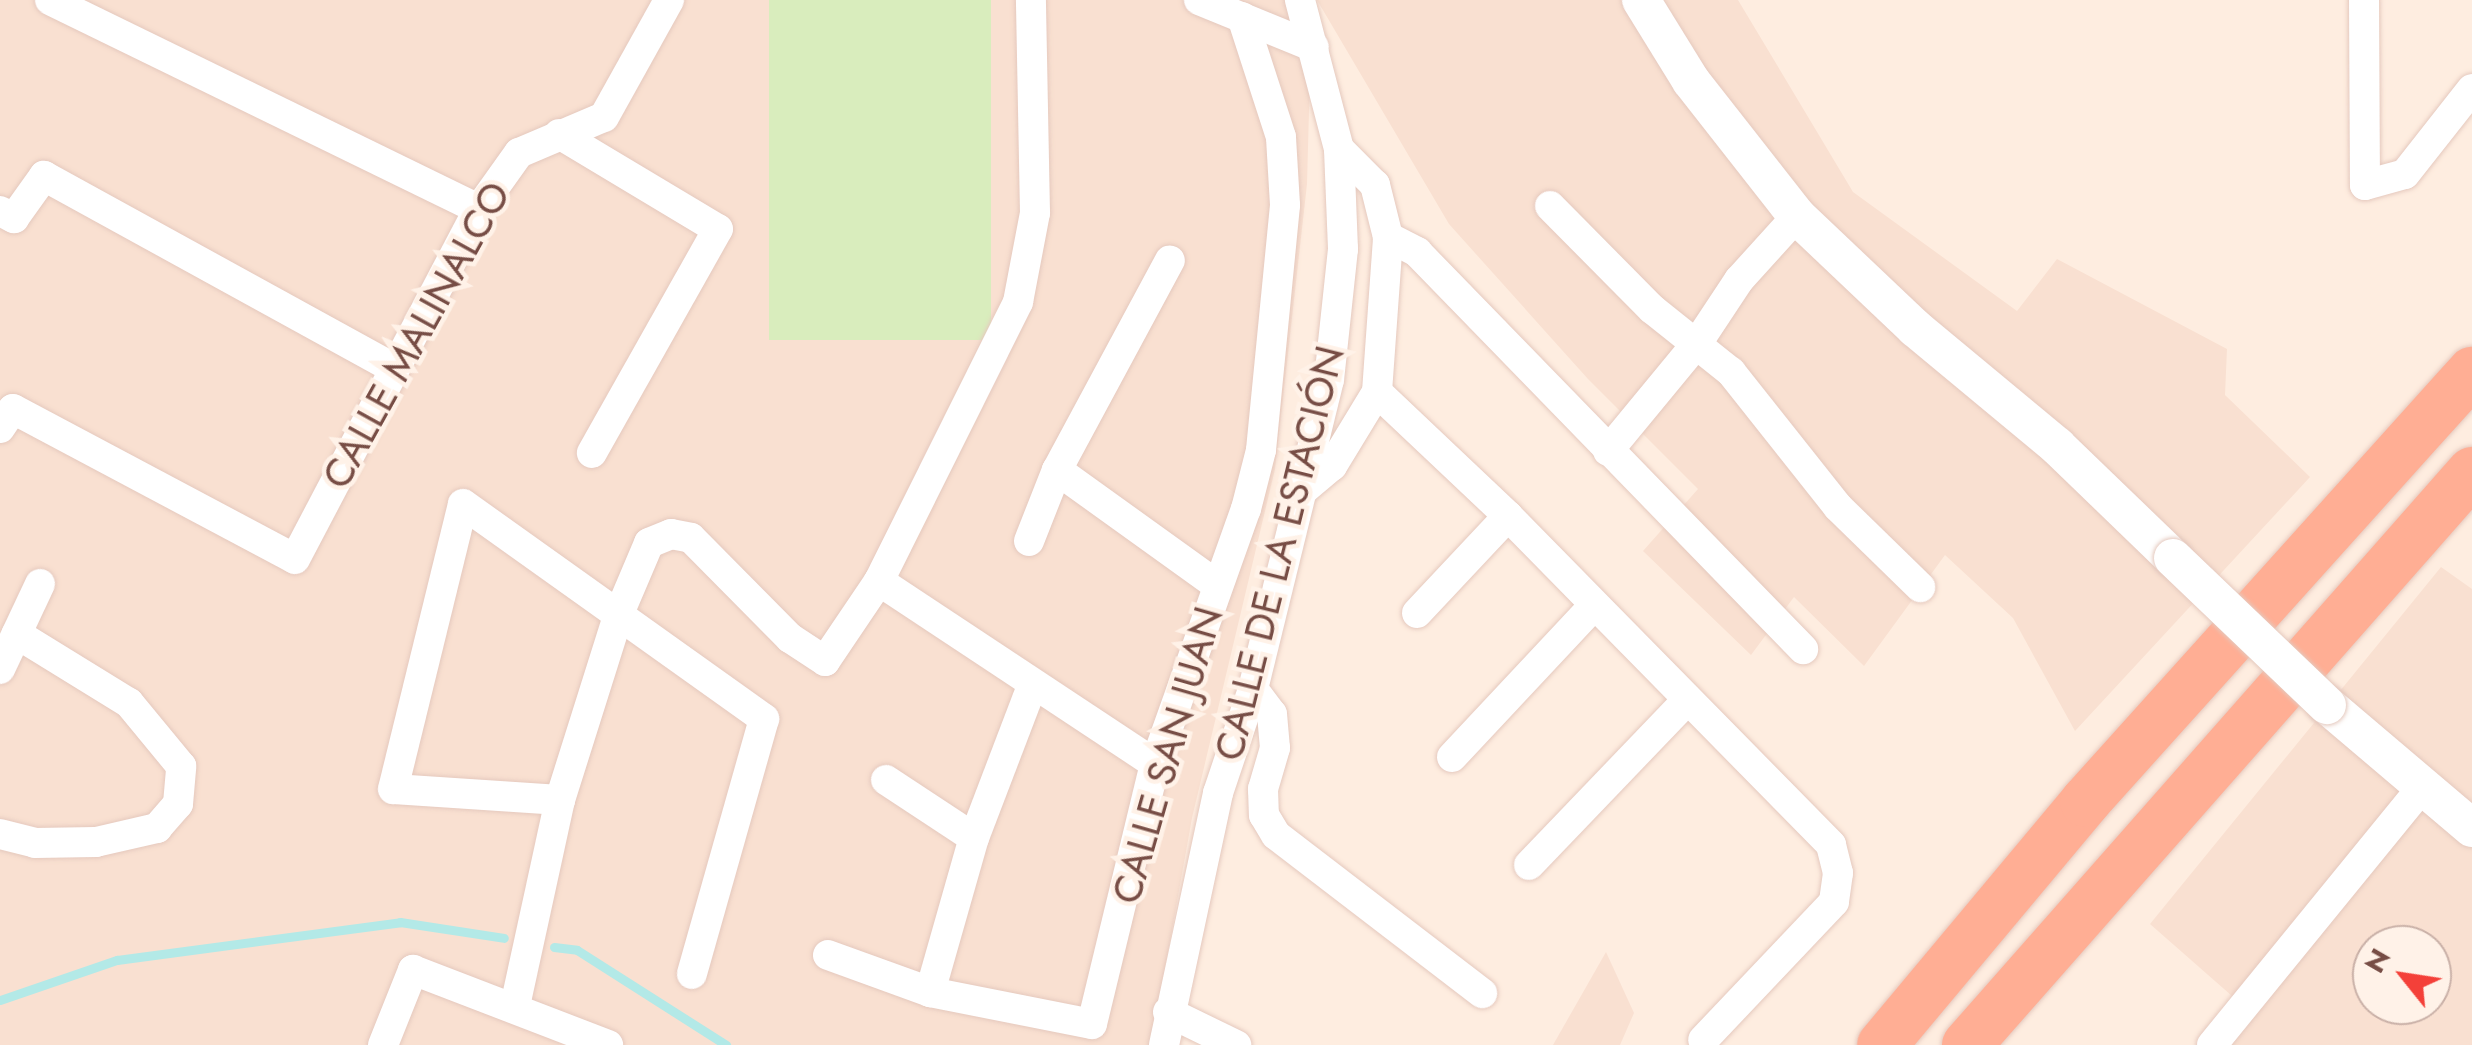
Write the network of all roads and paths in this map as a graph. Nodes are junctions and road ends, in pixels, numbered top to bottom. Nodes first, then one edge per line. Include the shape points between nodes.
1 (50, 0) edge
2 (668, 0) edge
3 (1031, 0) edge
4 (1199, 0) edge
5 (1300, 0) edge
6 (1641, 0) edge
7 (2364, 0) edge
8 (1242, 18) junction
9 (1314, 47) junction
10 (2472, 89) edge
11 (559, 134) junction
12 (1339, 148) junction
13 (1550, 206) dead end
14 (479, 209) junction
15 (0, 211) edge
16 (1798, 216) junction
17 (1388, 237) junction
18 (1170, 260) dead end
19 (1698, 342) junction
20 (393, 368) junction
21 (2472, 372) edge
22 (1377, 392) junction
23 (0, 428) edge
24 (1608, 451) junction
25 (592, 453) dead end
26 (1058, 470) junction
27 (2472, 472) edge
28 (1303, 490) junction
29 (1508, 516) junction
30 (1030, 541) dead end
31 (879, 580) junction
32 (40, 584) dead end
33 (1217, 584) junction
34 (1920, 587) dead end
35 (1594, 605) junction
36 (1417, 613) dead end
37 (618, 616) junction
38 (17, 634) junction
39 (1804, 649) dead end
40 (0, 669) edge
41 (1032, 686) junction
42 (1253, 689) junction
43 (1688, 700) junction
44 (1452, 757) dead end
45 (1156, 764) junction
46 (886, 780) dead end
47 (2425, 784) junction
48 (560, 800) junction
49 (2472, 828) edge
50 (0, 834) edge
51 (974, 838) junction
52 (1529, 865) dead end
53 (828, 954) dead end
54 (692, 974) dead end
55 (930, 992) junction
56 (1482, 993) dead end
57 (515, 1006) junction
58 (1168, 1012) junction
59 (1703, 1040) dead end
60 (383, 1045) edge
61 (608, 1045) edge
62 (1164, 1045) edge
63 (1236, 1045) edge
64 (1882, 1045) edge
65 (1968, 1045) edge
66 (2212, 1045) edge

1 - 14 street
2 - 11 street, CALLE MALINALCO via 604,117
3 - 31 street via 1035,214 1018,302
4 - 8 street
5 - 9 street, CALLE DE LA ESTACIÓN
6 - 16 street via 1691,81
7 - 10 street via 2365,185 2405,174
8 - 9 street
8 - 33 street, CALLE SAN JUAN via 1280,137 1285,205 1261,450
9 - 12 street, CALLE DE LA ESTACIÓN
11 - 14 street, CALLE MALINALCO via 519,153
11 - 25 street via 718,229
12 - 17 street via 1375,186
12 - 28 street, CALLE DE LA ESTACIÓN via 1343,250 1333,345
13 - 19 street via 1652,309
14 - 20 street, CALLE MALINALCO
15 - 20 street via 14,218 44,176
16 - 19 street via 1739,280
16 - 47 street, bridge via 1915,328 2057,446 2327,705
17 - 22 street
17 - 24 street via 1417,252
18 - 26 street
19 - 24 street
19 - 34 street via 1732,372 1838,507
20 - 23 street, CALLE MALINALCO via 295,559 13,409
21 - 64 highway via 2085,802
22 - 28 street via 1332,466
22 - 29 street
24 - 39 street
26 - 30 street
26 - 33 street
27 - 65 highway
28 - 42 street, CALLE DE LA ESTACIÓN
29 - 35 street
29 - 36 street
31 - 37 street via 826,661 790,638 690,538 670,534 649,544
31 - 41 street
32 - 38 street
33 - 45 street, CALLE SAN JUAN
35 - 43 street
35 - 44 street
37 - 48 street
37 - 48 street via 464,504 393,789
37 - 54 street via 764,719
38 - 40 street
38 - 50 street via 128,703 181,766 178,804 156,828 96,842 35,843
41 - 45 street
41 - 51 street
42 - 56 street via 1272,714 1276,748 1263,789 1264,814 1276,835
42 - 58 street, CALLE DE LA ESTACIÓN via 1218,792
43 - 52 street
43 - 59 street via 1831,845 1838,873 1834,902
45 - 55 street, CALLE SAN JUAN via 1092,1024
46 - 51 street
47 - 49 street
47 - 66 street
48 - 57 street
51 - 55 street
53 - 55 street
57 - 60 street via 413,970
57 - 61 street
58 - 62 street, CALLE DE LA ESTACIÓN
58 - 63 street

